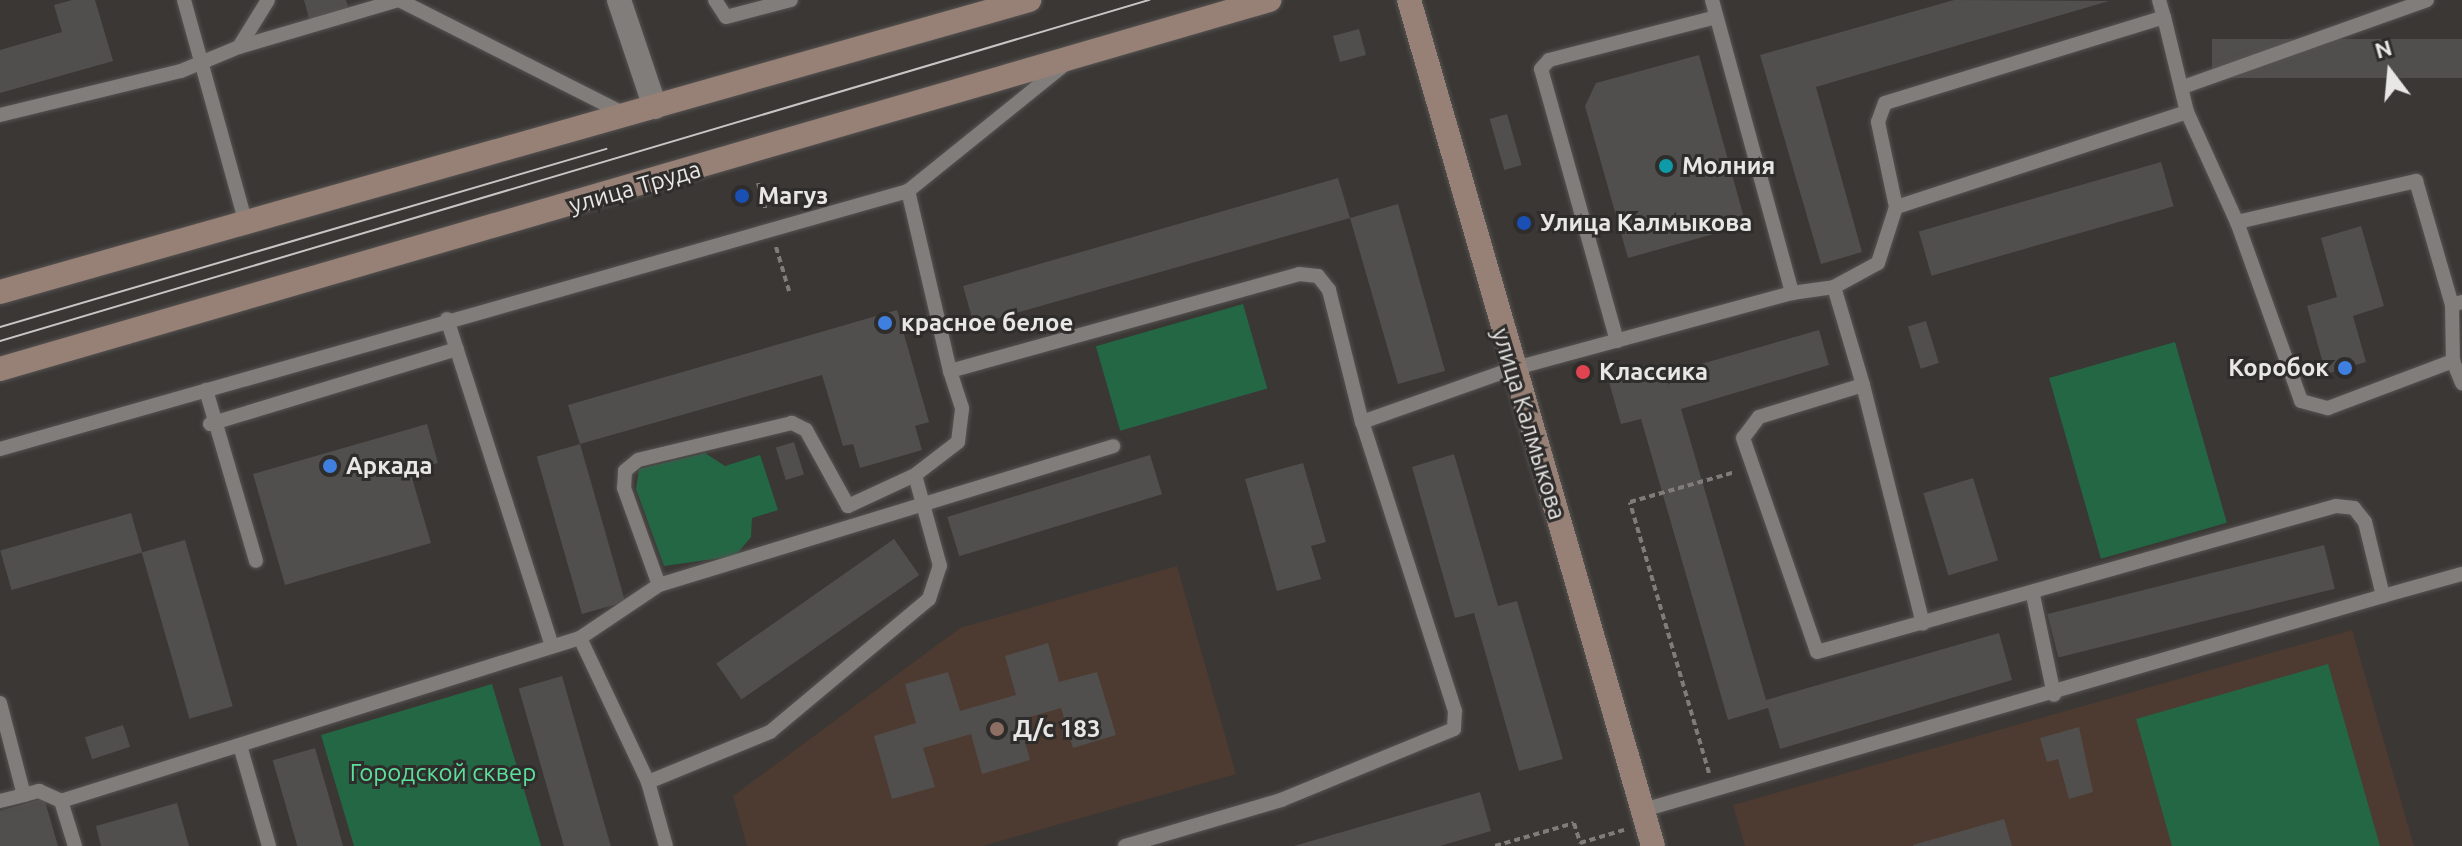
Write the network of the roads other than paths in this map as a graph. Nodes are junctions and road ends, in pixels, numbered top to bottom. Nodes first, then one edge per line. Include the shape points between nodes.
1 (184, 0) edge
2 (268, 0) edge
3 (619, 0) edge
4 (715, 0) edge
5 (791, 0) edge
6 (1029, 0) edge
7 (1269, 0) edge
8 (1409, 0) edge
9 (1712, 0) edge
10 (2159, 0) edge
11 (2427, 0) edge
12 (1716, 17) junction
13 (2164, 17) junction
14 (239, 47) junction
15 (200, 65) junction
16 (1065, 65) junction
17 (2183, 87) junction
18 (655, 107) junction
19 (2187, 112) junction
20 (0, 115) edge
21 (627, 115) junction
22 (908, 191) junction
23 (1896, 207) junction
24 (2237, 222) junction
25 (246, 223) junction
26 (1834, 287) junction
27 (0, 292) edge
28 (1792, 293) junction
29 (2457, 304) edge
30 (447, 319) junction
31 (1617, 341) junction
32 (457, 349) junction
33 (2453, 361) junction
34 (0, 369) edge
35 (1512, 369) junction
36 (950, 371) junction
37 (2462, 383) edge
38 (1863, 385) junction
39 (206, 390) junction
40 (1362, 422) junction
41 (210, 424) junction
42 (1113, 446) dead end
43 (0, 449) edge
44 (915, 475) junction
45 (922, 501) junction
46 (848, 506) junction
47 (820, 534) junction
48 (256, 561) dead end
49 (2462, 574) edge
50 (659, 585) junction
51 (2033, 595) junction
52 (2383, 596) junction
53 (1923, 624) junction
54 (580, 638) junction
55 (552, 647) junction
56 (2054, 695) junction
57 (0, 703) edge
58 (241, 749) junction
59 (648, 782) junction
60 (24, 795) junction
61 (0, 801) edge
62 (61, 801) junction
63 (1648, 827) edge
64 (75, 846) edge
65 (269, 846) edge
66 (666, 846) edge
67 (1125, 846) edge

1 - 15 lane
2 - 14 lane
3 - 18 street
4 - 5 lane via 726,17
6 - 18 main road
7 - 16 main road, улица Труда
8 - 35 main road, улица Калмыкова
9 - 12 lane
10 - 13 lane
11 - 17 lane
12 - 28 lane
12 - 31 lane via 1549,60 1541,69
13 - 17 lane
13 - 23 lane via 1885,103 1878,122
14 - 15 lane
14 - 21 lane via 399,0
15 - 20 lane
15 - 25 lane
16 - 22 lane
16 - 34 main road, улица Труда
17 - 19 lane
18 - 21 main road
19 - 23 lane
19 - 24 lane
21 - 25 main road
22 - 30 lane
22 - 36 lane
23 - 26 lane via 1878,263
24 - 29 lane via 2416,181
24 - 33 lane via 2296,392 2309,407 2328,408
25 - 27 main road
26 - 28 lane
26 - 38 lane
28 - 31 lane
29 - 33 lane
30 - 32 lane
30 - 39 lane
31 - 35 lane
32 - 41 lane
32 - 55 lane
33 - 37 lane
35 - 40 lane
35 - 63 main road, улица Калмыкова
36 - 40 lane via 1309,273 1329,290
36 - 44 lane via 962,408 958,442
38 - 53 lane
38 - 53 lane via 1751,422 1743,438 1811,647 1832,653
39 - 41 lane
39 - 43 lane
40 - 67 lane via 1455,711 1454,729 1281,800
41 - 48 lane
42 - 45 lane
44 - 45 lane
44 - 46 lane
45 - 47 lane
45 - 59 lane via 940,566 929,599 770,732
46 - 47 lane
46 - 50 lane via 806,430 792,423 638,460 625,471 624,488
47 - 50 lane
49 - 52 lane
50 - 54 lane
51 - 52 lane via 2345,506 2365,522
51 - 53 lane
51 - 56 lane
52 - 56 lane
54 - 55 lane
54 - 59 lane
55 - 58 lane
56 - 63 lane via 1714,790
57 - 60 lane
58 - 62 lane
58 - 65 lane
59 - 66 lane
60 - 61 lane
60 - 62 lane via 39,791
62 - 64 lane

